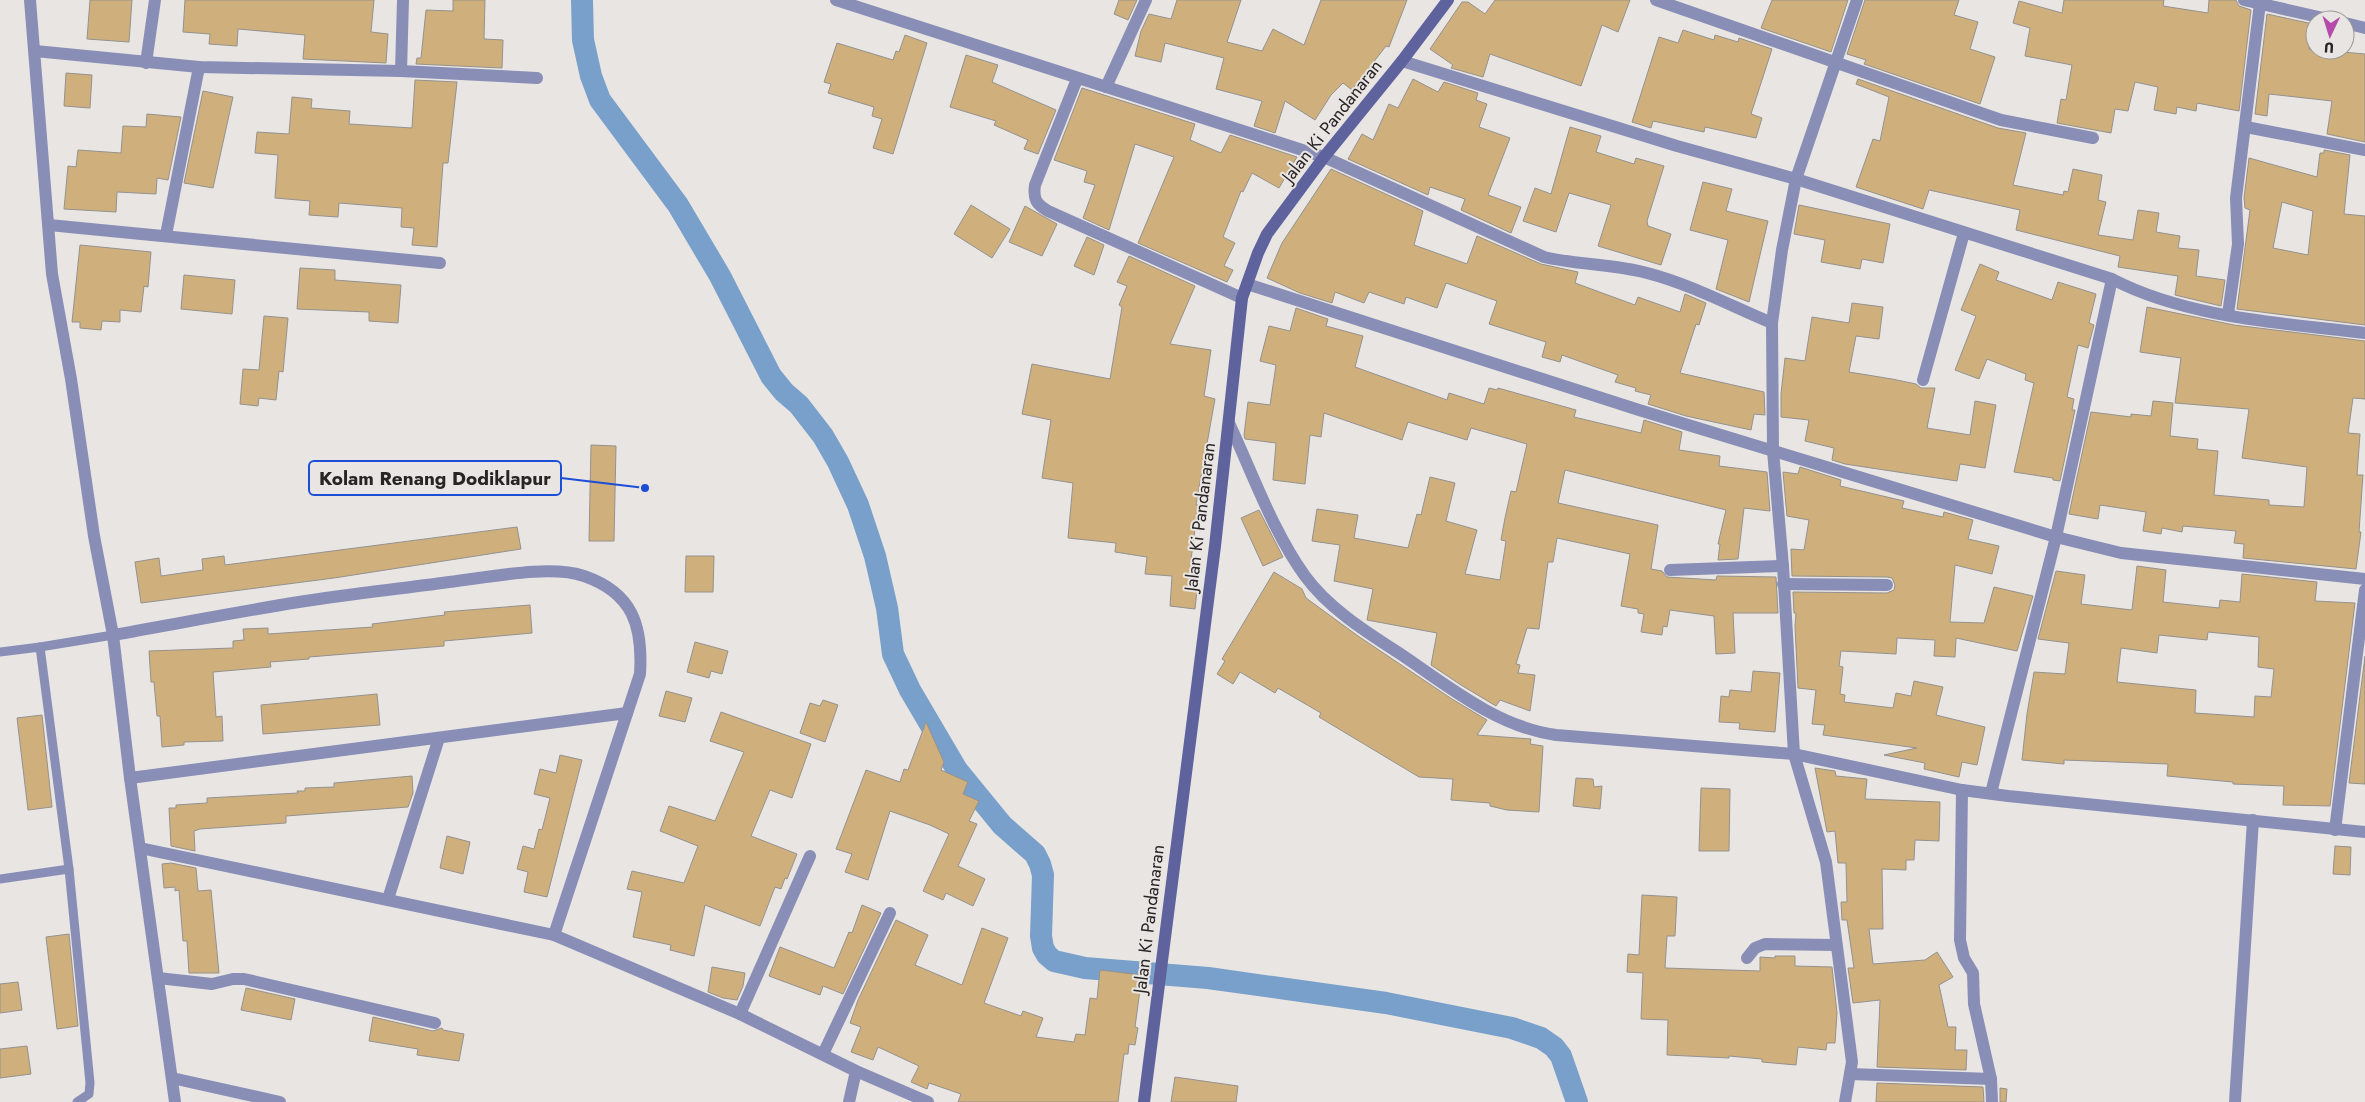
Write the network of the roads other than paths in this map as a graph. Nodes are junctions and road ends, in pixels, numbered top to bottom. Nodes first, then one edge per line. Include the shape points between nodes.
1 (30, 0) edge
2 (155, 0) edge
3 (403, 0) edge
4 (840, 0) edge
5 (1146, 0) edge
6 (1448, 0) edge
7 (1656, 0) edge
8 (1856, 0) edge
9 (2244, 0) edge
10 (2260, 3) junction
11 (2305, 14) edge
12 (35, 51) junction
13 (1402, 61) junction
14 (146, 63) junction
15 (1836, 63) junction
16 (199, 67) junction
17 (401, 71) junction
18 (537, 78) dead end
19 (1076, 78) junction
20 (1106, 87) junction
21 (2246, 127) junction
22 (2093, 138) dead end
23 (2365, 150) edge
24 (1324, 157) junction
25 (1796, 179) junction
26 (49, 225) junction
27 (1964, 233) junction
28 (166, 235) junction
29 (440, 263) dead end
30 (2112, 279) junction
31 (1247, 284) junction
32 (1242, 298) junction
33 (2228, 314) junction
34 (1772, 323) junction
35 (2365, 333) edge
36 (1923, 380) dead end
37 (1229, 423) junction
38 (1773, 451) junction
39 (2056, 537) junction
40 (1783, 566) junction
41 (1670, 570) dead end
42 (2365, 580) edge
43 (1783, 584) junction
44 (1888, 585) dead end
45 (2365, 590) edge
46 (113, 635) junction
47 (40, 647) junction
48 (0, 652) edge
49 (627, 713) junction
50 (439, 738) junction
51 (1794, 754) junction
52 (130, 778) junction
53 (1962, 790) junction
54 (1991, 793) junction
55 (2253, 820) junction
56 (2335, 830) junction
57 (2365, 832) edge
58 (140, 848) junction
59 (810, 856) dead end
60 (69, 869) junction
61 (0, 879) edge
62 (388, 899) junction
63 (890, 912) dead end
64 (554, 936) junction
65 (1836, 945) junction
66 (1747, 958) dead end
67 (158, 978) junction
68 (740, 1014) junction
69 (435, 1023) dead end
70 (823, 1054) junction
71 (856, 1071) junction
72 (1850, 1074) junction
73 (172, 1078) junction
74 (1991, 1079) junction
75 (77, 1102) edge
76 (175, 1102) edge
77 (280, 1102) edge
78 (849, 1102) edge
79 (928, 1102) edge
80 (1144, 1102) edge
81 (1845, 1102) edge
82 (1992, 1102) edge
83 (2235, 1102) edge

1 - 12 street
2 - 14 street
3 - 17 street
4 - 19 street
5 - 20 street
6 - 13 main road, Jalan Ki Pandanaran
7 - 15 street
8 - 15 street
9 - 10 street
10 - 11 street
10 - 21 street
12 - 14 street
12 - 26 street
13 - 24 main road, Jalan Ki Pandanaran
13 - 25 street via 1677,146
14 - 16 street
15 - 22 street via 2001,120
15 - 25 street
16 - 17 street
16 - 28 street
17 - 18 street
19 - 20 street
19 - 32 street via 1035,185 1036,203
20 - 24 street
21 - 23 street
21 - 33 street via 2236,198 2238,244
24 - 31 main road, Jalan Ki Pandanaran via 1267,234
24 - 34 street via 1544,258 1619,267 1664,278
25 - 27 street
25 - 34 street
26 - 28 street
26 - 46 street via 52,274
27 - 30 street
27 - 36 street
28 - 29 street
30 - 33 street via 2158,299
30 - 39 street
31 - 32 main road, Jalan Ki Pandanaran
31 - 38 street
32 - 37 main road, Jalan Ki Pandanaran
33 - 35 street
34 - 38 street
37 - 51 street via 1278,531 1306,578 1365,630 1466,699 1523,728 1547,734
37 - 80 main road, Jalan Ki Pandanaran
38 - 39 street
38 - 40 street
39 - 42 street via 2121,553
39 - 54 street
40 - 41 street
40 - 43 street
43 - 44 street
43 - 51 street
45 - 56 street
46 - 47 lane
46 - 49 street via 300,601 526,572 577,574 616,593 634,616 641,666
46 - 52 street
47 - 48 lane
47 - 60 lane
49 - 50 street
49 - 64 street
50 - 52 street
50 - 62 street
51 - 53 street
51 - 65 street via 1826,862
52 - 58 street
53 - 54 street
53 - 74 street via 1960,940 1964,958 1973,973 1974,1004
54 - 55 street
55 - 56 street
55 - 83 street
56 - 57 street
58 - 62 street
58 - 67 street
59 - 68 street
60 - 61 lane
60 - 75 lane via 90,1089 88,1096
62 - 64 street
63 - 70 street
64 - 68 street
65 - 66 street via 1765,944 1755,948
65 - 72 street via 1852,1062
67 - 69 street via 212,984 244,979
67 - 73 street
68 - 70 street
70 - 71 street
71 - 78 street
71 - 79 street
72 - 74 street
72 - 81 street
73 - 76 street
73 - 77 street
74 - 82 street

